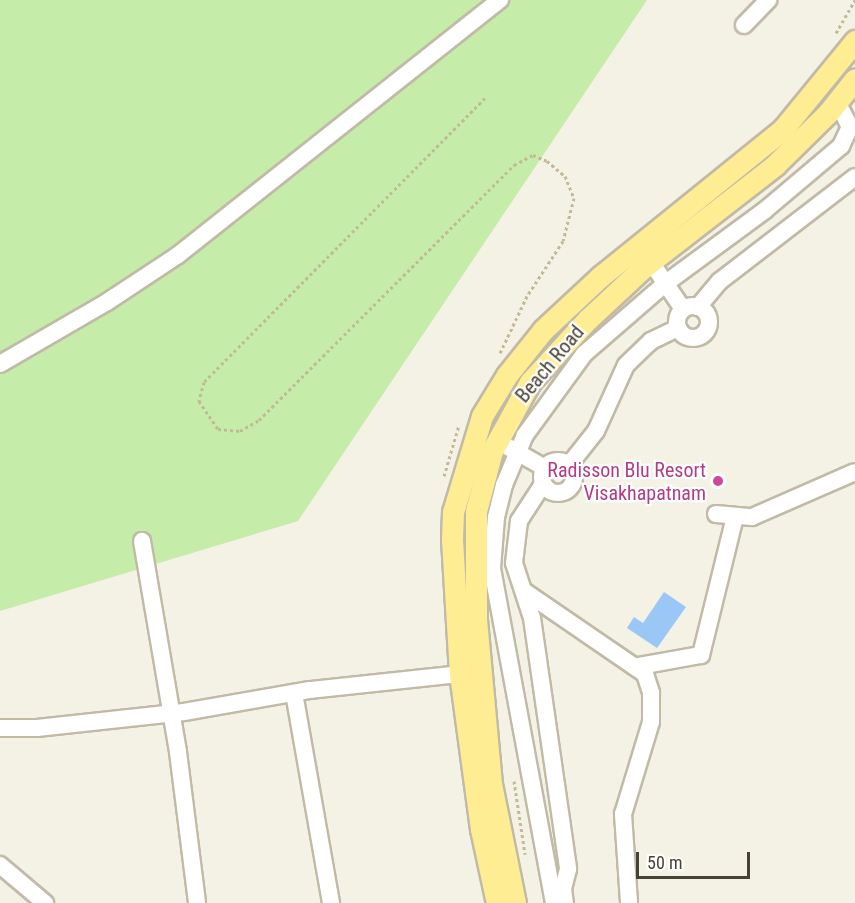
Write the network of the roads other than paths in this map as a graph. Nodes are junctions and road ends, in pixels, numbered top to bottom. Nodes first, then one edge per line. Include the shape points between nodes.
1 (500, 0) edge
2 (768, 0) edge
3 (744, 25) dead end
4 (855, 41) edge
5 (855, 79) edge
6 (837, 102) junction
7 (848, 150) edge
8 (855, 177) edge
9 (679, 211) junction
10 (692, 231) junction
11 (651, 262) junction
12 (666, 283) junction
13 (691, 308) junction
14 (678, 328) junction
15 (0, 364) edge
16 (496, 442) junction
17 (517, 452) junction
18 (568, 465) junction
19 (855, 472) edge
20 (544, 476) junction
21 (716, 514) dead end
22 (735, 517) junction
23 (142, 542) dead end
24 (523, 591) junction
25 (639, 666) junction
26 (460, 674) junction
27 (294, 693) junction
28 (171, 712) junction
29 (0, 728) edge
30 (0, 865) edge
31 (45, 903) edge
32 (197, 903) edge
33 (331, 903) edge
34 (497, 903) edge
35 (515, 903) edge
36 (554, 903) edge
37 (565, 903) edge
38 (629, 903) edge

1 - 15 street via 178,255 107,302
2 - 3 street
4 - 9 main road via 783,129
5 - 6 main road, Beach Road
6 - 7 street via 850,126
6 - 10 main road, Beach Road via 775,165
7 - 12 street
8 - 13 street
9 - 10 main road
9 - 26 main road via 543,330 507,375 482,416 453,512 454,611
10 - 11 main road, Beach Road
11 - 12 street
11 - 16 main road, Beach Road via 547,361 510,413
12 - 13 street
12 - 17 street via 584,354 545,403
13 - 14 street via 677,317
13 - 14 street via 709,318 704,333 690,338
14 - 18 street via 651,341 626,365 596,431
16 - 17 street
16 - 35 main road, Beach Road via 476,511 475,585 492,784
17 - 20 street
17 - 36 street via 496,517 492,568
18 - 20 street via 553,462
18 - 20 street via 574,479 570,489 555,493
19 - 22 street via 752,517
20 - 24 street via 524,508 516,533 514,563
21 - 22 street
22 - 25 street via 703,651 697,657
23 - 28 street
24 - 25 street
24 - 37 street via 532,618 568,869 563,889
25 - 38 street via 645,674 652,705 623,814
26 - 27 street
26 - 34 main road via 481,829
27 - 28 street
27 - 33 street
28 - 29 street via 37,728
28 - 32 street
30 - 31 street

